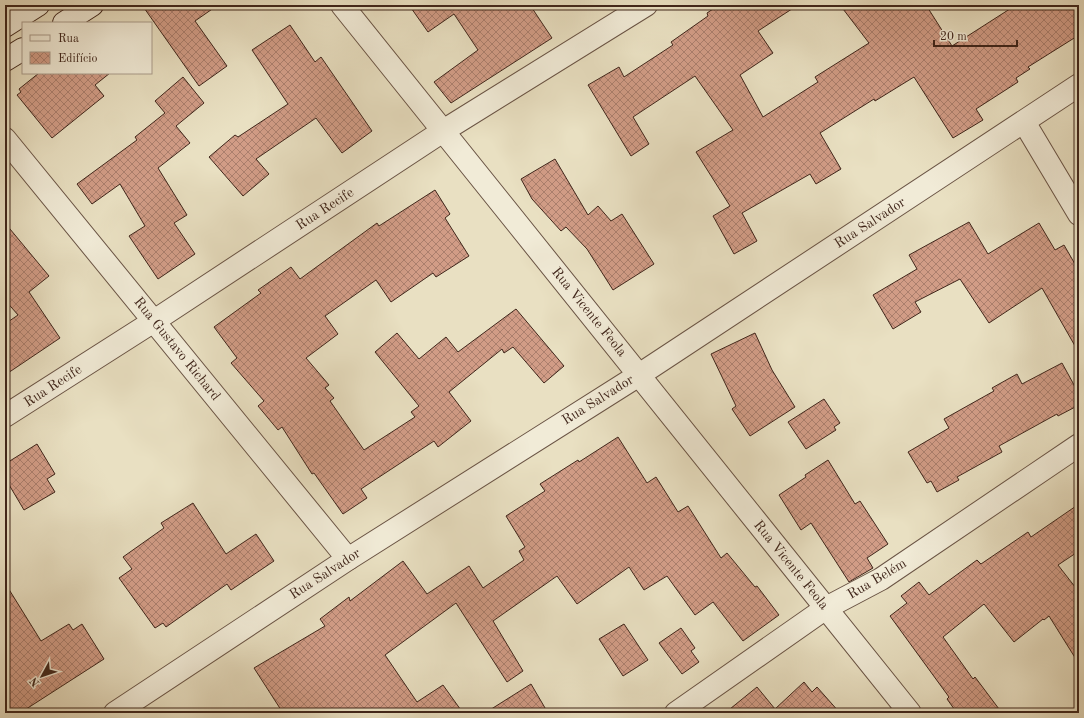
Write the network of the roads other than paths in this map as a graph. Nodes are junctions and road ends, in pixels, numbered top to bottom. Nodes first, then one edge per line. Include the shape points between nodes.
1 (38, 5) edge
2 (92, 5) edge
3 (342, 5) edge
4 (646, 5) edge
5 (66, 22) edge
6 (5, 26) edge
7 (22, 50) edge
8 (5, 60) edge
9 (1079, 85) edge
10 (1024, 122) junction
11 (443, 131) junction
12 (5, 139) edge
13 (1079, 214) edge
14 (154, 321) junction
15 (639, 375) junction
16 (5, 416) edge
17 (1079, 445) edge
18 (348, 559) junction
19 (826, 608) junction
20 (122, 711) edge
21 (676, 713) edge
22 (910, 713) edge

1 - 6 street
2 - 5 street
3 - 11 street, Rua Vicente Feola
4 - 11 street, Rua Recife
7 - 8 street
9 - 10 street, Rua Salvador
10 - 13 street
10 - 15 street, Rua Salvador
11 - 14 street, Rua Recife
11 - 15 street, Rua Vicente Feola
12 - 14 street, Rua Gustavo Richard
14 - 16 street, Rua Recife
14 - 18 street, Rua Gustavo Richard
15 - 18 street, Rua Salvador
15 - 19 street, Rua Vicente Feola
17 - 19 street, Rua Belém via 881,579
18 - 20 street, Rua Salvador
19 - 21 street, Rua Belém
19 - 22 street, Rua Vicente Feola

